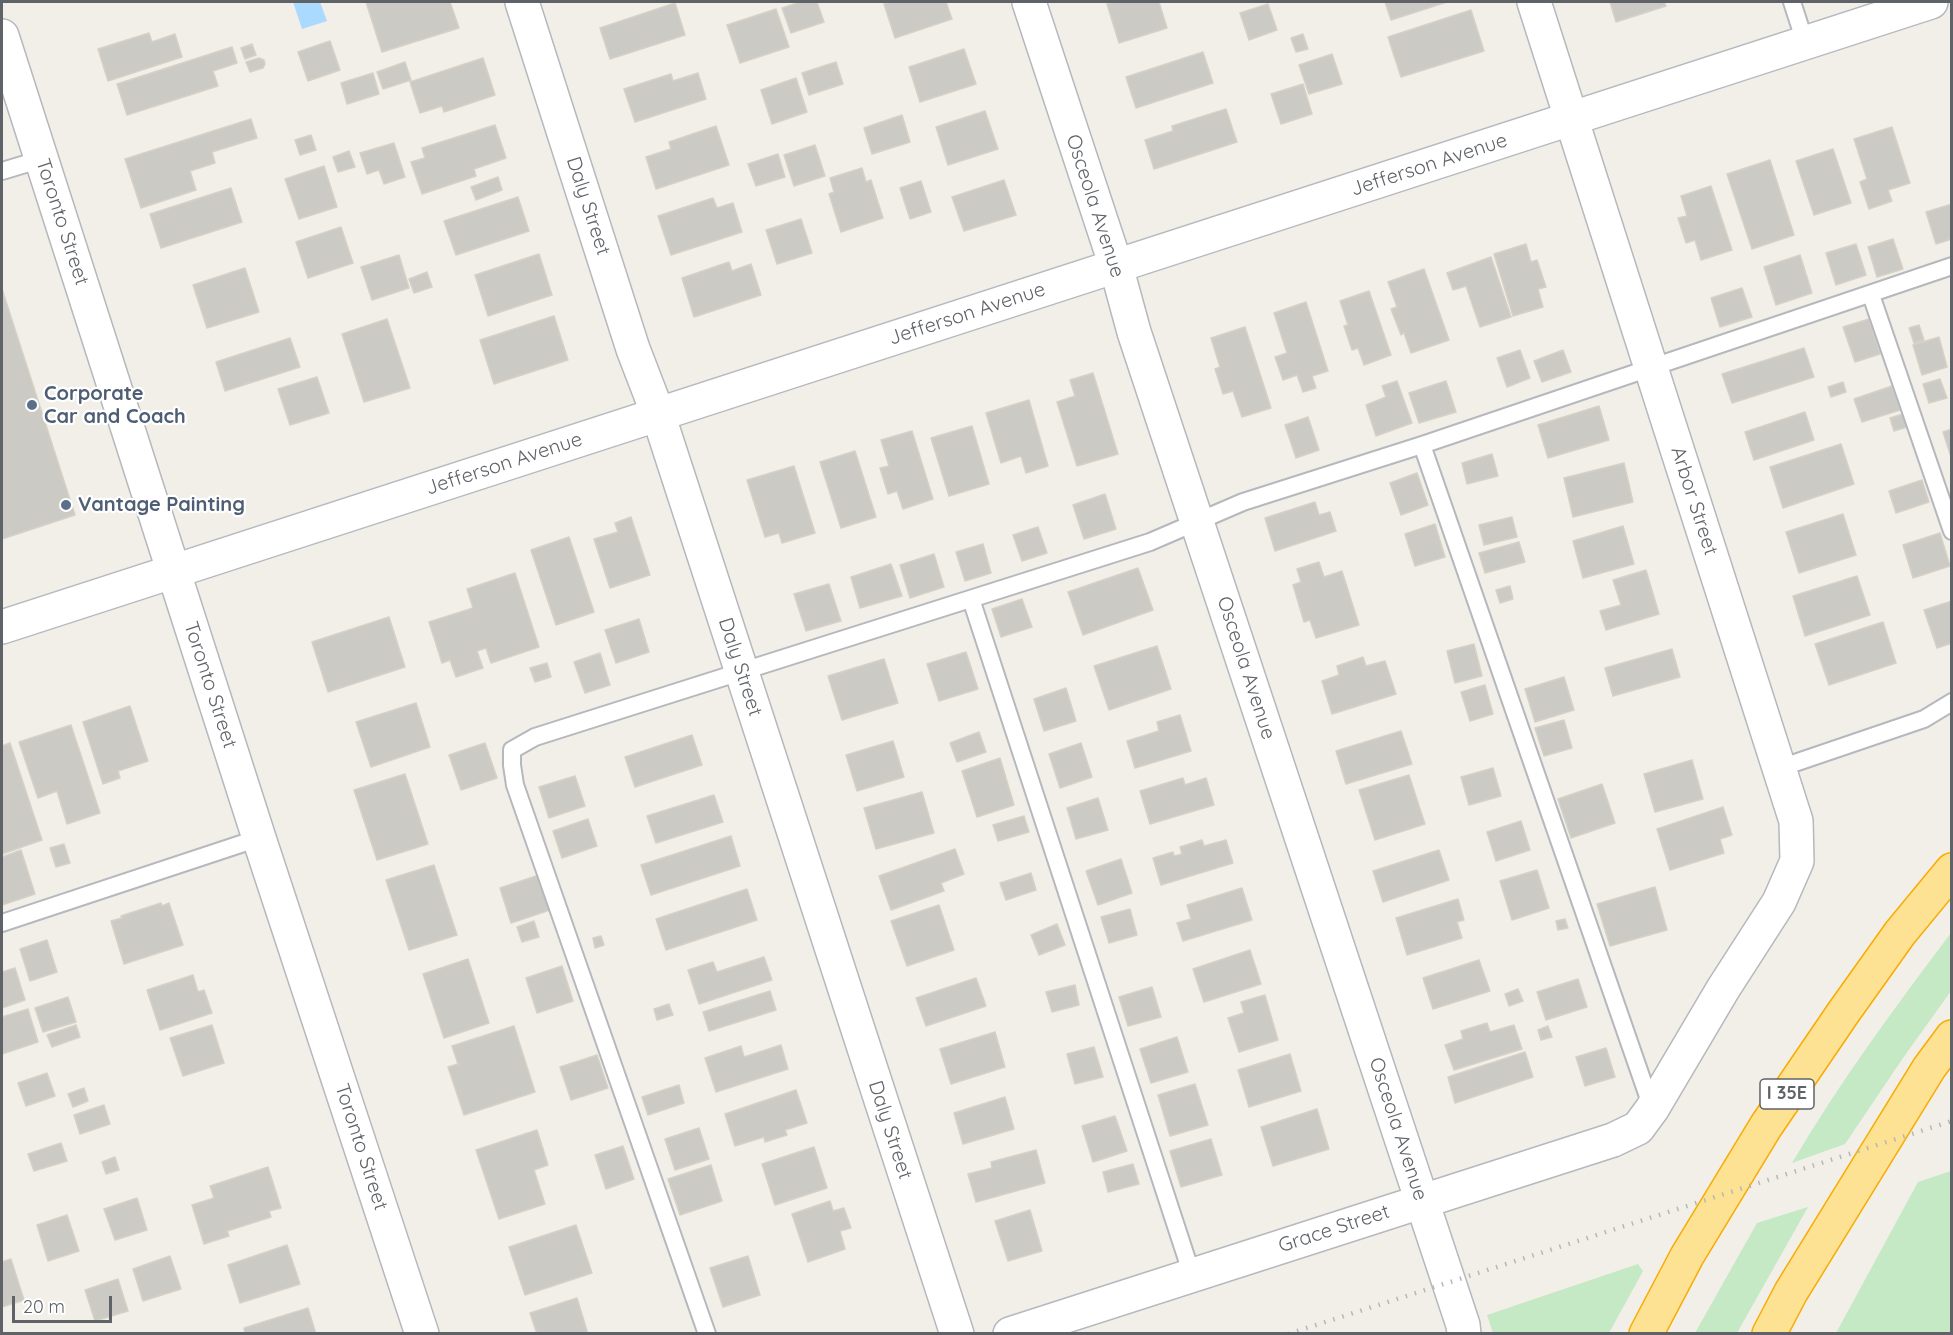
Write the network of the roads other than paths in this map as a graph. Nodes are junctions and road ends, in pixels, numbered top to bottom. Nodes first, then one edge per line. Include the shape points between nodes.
1 (522, 2) edge
2 (1029, 2) edge
3 (1534, 2) edge
4 (1792, 2) edge
5 (1931, 2) edge
6 (2, 36) edge
7 (1806, 42) junction
8 (1571, 118) junction
9 (42, 159) junction
10 (2, 171) edge
11 (1116, 266) junction
12 (1952, 266) edge
13 (1871, 294) junction
14 (1652, 369) junction
15 (658, 414) junction
16 (1422, 445) junction
17 (1197, 520) junction
18 (1952, 531) edge
19 (174, 571) junction
20 (971, 599) junction
21 (2, 627) edge
22 (741, 670) junction
23 (1952, 702) edge
24 (1780, 768) junction
25 (259, 838) junction
26 (1952, 870) edge
27 (2, 923) edge
28 (1723, 989) joint
29 (1952, 1037) edge
30 (1652, 1109) junction
31 (1422, 1201) junction
32 (1192, 1275) junction
33 (422, 1334) edge
34 (707, 1334) edge
35 (957, 1334) edge
36 (1010, 1334) edge
37 (1464, 1334) edge
38 (1647, 1334) edge
39 (1769, 1334) edge

1 - 15 street, Daly Street via 633,349
2 - 11 street, Osceola Avenue
3 - 8 street, Arbor Street
4 - 7 lane
5 - 7 street, Jefferson Avenue
6 - 9 street, Toronto Street
7 - 8 street, Jefferson Avenue
8 - 11 street, Jefferson Avenue
8 - 14 street, Arbor Street
9 - 10 lane
9 - 19 street, Toronto Street
11 - 15 street, Jefferson Avenue
11 - 17 street, Osceola Avenue via 1134,333
12 - 13 lane
13 - 14 lane
13 - 18 lane
14 - 16 lane
14 - 24 street, Arbor Street
15 - 19 street, Jefferson Avenue
15 - 22 street, Daly Street
16 - 17 lane
16 - 30 lane
17 - 20 lane via 1150,542
17 - 31 street, Osceola Avenue
19 - 21 street, Jefferson Avenue
19 - 25 street, Toronto Street
20 - 22 lane
20 - 32 lane
22 - 34 lane via 535,737 512,750 515,785
22 - 35 street, Daly Street
23 - 24 lane via 1924,719
24 - 28 street, Arbor Street via 1796,821 1797,861 1779,902
25 - 27 lane
25 - 33 street, Toronto Street
26 - 38 highway, I 35E via 1900,933 1766,1126 1687,1256
28 - 30 street, Grace Street
29 - 39 highway via 1916,1088
30 - 31 street, Grace Street via 1638,1128 1613,1140
31 - 32 street, Grace Street
31 - 37 street, Osceola Avenue
32 - 36 street, Grace Street

